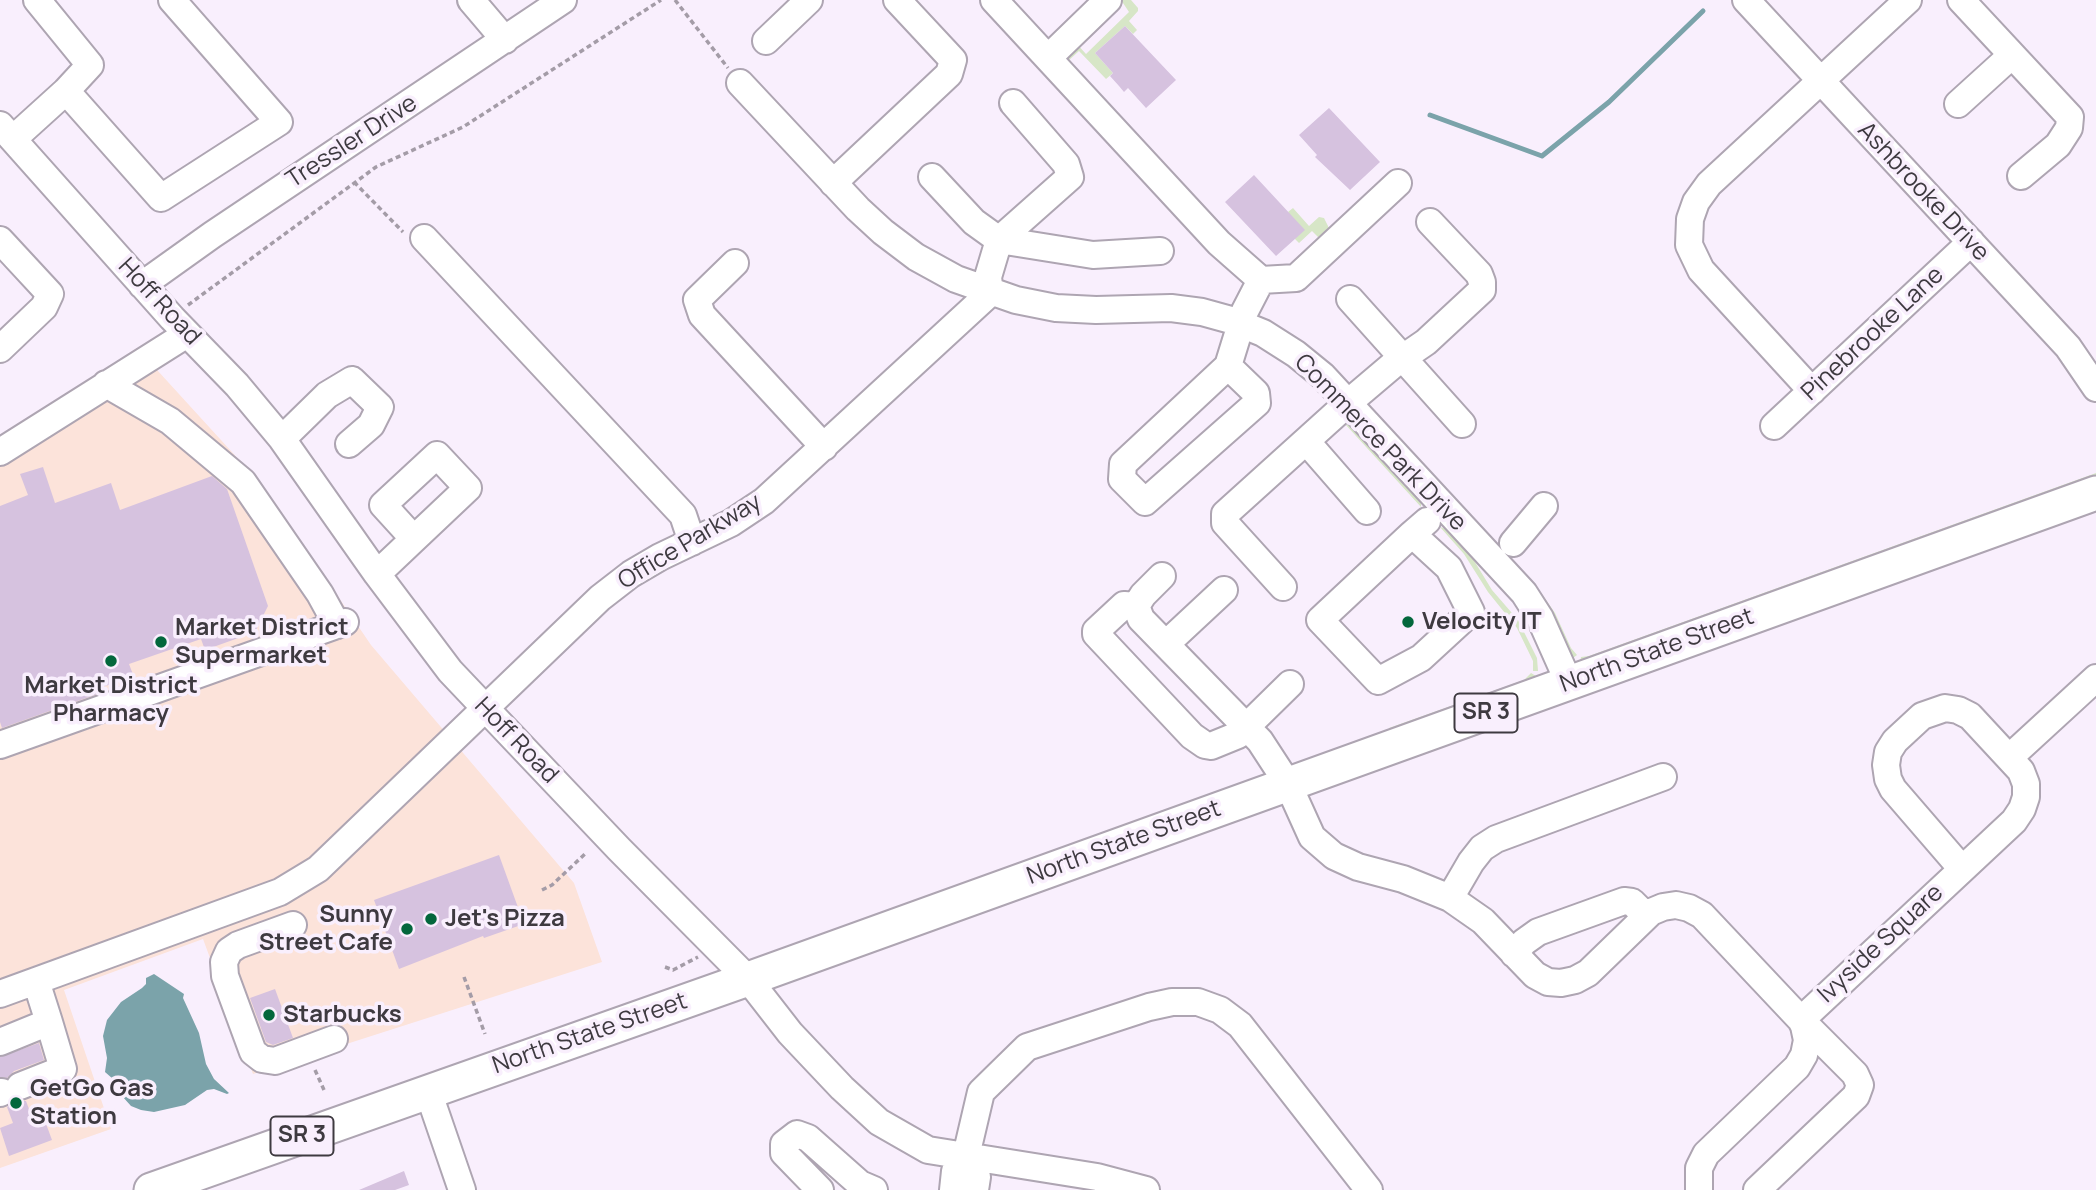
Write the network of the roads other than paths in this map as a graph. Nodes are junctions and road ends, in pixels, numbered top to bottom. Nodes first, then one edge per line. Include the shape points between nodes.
1 (37, 0) edge
2 (172, 0) edge
3 (471, 0) edge
4 (563, 0) edge
5 (809, 0) edge
6 (897, 0) edge
7 (994, 0) edge
8 (1108, 0) edge
9 (1746, 0) edge
10 (1908, 0) edge
11 (1961, 0) edge
12 (505, 40) junction
13 (766, 41) dead end
14 (2012, 55) junction
15 (1048, 58) junction
16 (1820, 81) junction
17 (740, 83) road end
18 (66, 91) junction
19 (1013, 103) dead end
20 (1958, 104) dead end
21 (8, 143) edge
22 (2021, 176) dead end
23 (932, 177) dead end
24 (834, 183) junction
25 (1398, 183) dead end
26 (1430, 222) dead end
27 (416, 237) road end
28 (999, 240) junction
29 (1971, 242) junction
30 (1160, 251) dead end
31 (4, 252) edge
32 (735, 262) dead end
33 (1261, 280) junction
34 (142, 285) junction
35 (990, 293) junction
36 (1350, 299) dead end
37 (186, 321) junction
38 (1242, 325) junction
39 (0, 349) edge
40 (1403, 358) junction
41 (1228, 366) junction
42 (106, 384) junction
43 (2096, 388) edge
44 (1812, 391) junction
45 (1348, 403) junction
46 (1462, 424) dead end
47 (1774, 426) dead end
48 (282, 439) junction
49 (1306, 441) junction
50 (349, 444) dead end
51 (824, 447) junction
52 (0, 452) edge
53 (2096, 493) edge
54 (1544, 506) dead end
55 (1367, 511) dead end
56 (1429, 518) junction
57 (414, 539) dead end
58 (692, 542) junction
59 (1503, 553) junction
60 (377, 574) junction
61 (1162, 576) dead end
62 (1283, 587) dead end
63 (1224, 590) dead end
64 (1136, 606) junction
65 (1166, 645) junction
66 (2096, 678) edge
67 (1569, 683) junction
68 (1290, 684) dead end
69 (485, 709) junction
70 (1246, 727) junction
71 (0, 745) edge
72 (2010, 757) junction
73 (1663, 777) dead end
74 (1288, 784) junction
75 (1962, 869) junction
76 (1450, 898) junction
77 (1646, 916) junction
78 (293, 926) dead end
79 (1514, 954) junction
80 (748, 979) junction
81 (36, 981) junction
82 (0, 994) edge
83 (1801, 1020) junction
84 (49, 1022) junction
85 (334, 1039) dead end
86 (0, 1042) edge
87 (7, 1090) edge
88 (428, 1091) junction
89 (966, 1156) junction
90 (864, 1188) edge
91 (151, 1190) edge
92 (462, 1190) edge
93 (820, 1190) edge
94 (953, 1190) edge
95 (975, 1190) edge
96 (1146, 1190) edge
97 (1369, 1190) edge
98 (1699, 1190) edge
99 (1757, 1190) edge

1 - 18 street via 90,65
2 - 18 street via 279,122 161,198
3 - 12 street
4 - 12 street, Tressler Drive
5 - 13 street
6 - 24 street via 953,60 949,74
7 - 15 street
8 - 15 street
9 - 16 street, Ashbrooke Drive
10 - 16 street
11 - 14 street
12 - 34 street, Tressler Drive
14 - 20 street
14 - 22 street via 2070,117 2058,145
15 - 33 street via 1219,243
16 - 29 street, Ashbrooke Drive
16 - 44 street via 1709,184 1696,202 1688,230 1692,254 1701,270
17 - 24 street, Commerce Park Drive
18 - 21 street
19 - 28 street via 1066,164 1070,177
21 - 34 street, Hoff Road
23 - 28 street via 974,222
24 - 35 street, Commerce Park Drive via 883,232 916,257
25 - 33 street via 1296,278
26 - 40 street via 1479,274 1482,290
27 - 58 street via 683,515
28 - 30 street via 1093,255
28 - 35 street via 988,277
29 - 43 street, Ashbrooke Drive via 2068,347
29 - 44 street, Pinebrooke Lane
31 - 39 street via 50,294 44,307
32 - 51 street via 696,300 702,315
33 - 38 street
34 - 37 street, Hoff Road
35 - 38 street, Commerce Park Drive via 1056,308 1171,308
35 - 51 street, Office Parkway
36 - 40 street
37 - 42 street
37 - 48 street, Hoff Road
38 - 41 street
38 - 45 street, Commerce Park Drive via 1296,354
40 - 45 street
40 - 46 street
41 - 41 street via 1123,464 1122,479 1145,502 1256,403 1256,393
42 - 52 street
42 - 71 street via 170,421 243,482 341,623
44 - 47 street, Pinebrooke Lane
45 - 49 street
45 - 56 street, Commerce Park Drive
48 - 50 street via 327,395 352,380 380,407 370,425
48 - 60 street, Hoff Road
49 - 55 street
49 - 62 street via 1224,518
51 - 58 street, Office Parkway via 764,501
53 - 67 main road, North State Street / SR 3
54 - 59 street
56 - 56 street via 1320,620 1378,681 1421,658 1471,612
56 - 59 street, Commerce Park Drive
57 - 60 street
58 - 69 street, Office Parkway via 631,574 600,598
59 - 67 street, Commerce Park Drive via 1540,618
60 - 69 street, Hoff Road via 450,671
61 - 64 street
63 - 65 street
64 - 65 street via 1141,619
64 - 70 street via 1124,605 1096,634 1199,742 1211,746
65 - 70 street
66 - 72 street
67 - 74 main road, North State Street / SR 3
68 - 70 street
69 - 80 street, Hoff Road
69 - 81 street, Office Parkway via 318,869 280,892
70 - 74 street
72 - 75 street, Ivyside Square via 2026,784 2022,809
72 - 75 street, Ivyside Square via 1970,716 1945,708 1922,716 1888,752 1886,765 1893,789
73 - 76 street via 1496,839 1471,862
74 - 76 street via 1312,837 1334,856
74 - 80 main road, North State Street / SR 3
75 - 83 street, Ivyside Square
76 - 79 street via 1483,921
77 - 79 street via 1632,902 1623,901 1538,932
77 - 79 street via 1588,973 1575,980 1548,982
77 - 83 street via 1676,905 1702,915
78 - 85 street via 229,951 225,976 253,1052 262,1059 275,1061
80 - 88 main road, North State Street / SR 3
80 - 89 street, Hoff Road via 790,1034 879,1122 928,1150
81 - 82 street, Office Parkway
81 - 84 street
83 - 98 street via 1807,1041 1797,1067 1706,1154 1699,1167
83 - 99 street via 1855,1074 1860,1085 1856,1096
84 - 86 street
84 - 87 street via 63,1069
88 - 91 main road, North State Street / SR 3
88 - 92 street
89 - 94 street via 956,1171
89 - 95 street via 977,1177
89 - 96 street, Hoff Road via 1097,1177
89 - 97 street via 981,1091 1027,1047 1149,1007 1198,1002 1220,1010 1240,1025
90 - 93 street via 808,1138 797,1134 784,1144 784,1153

